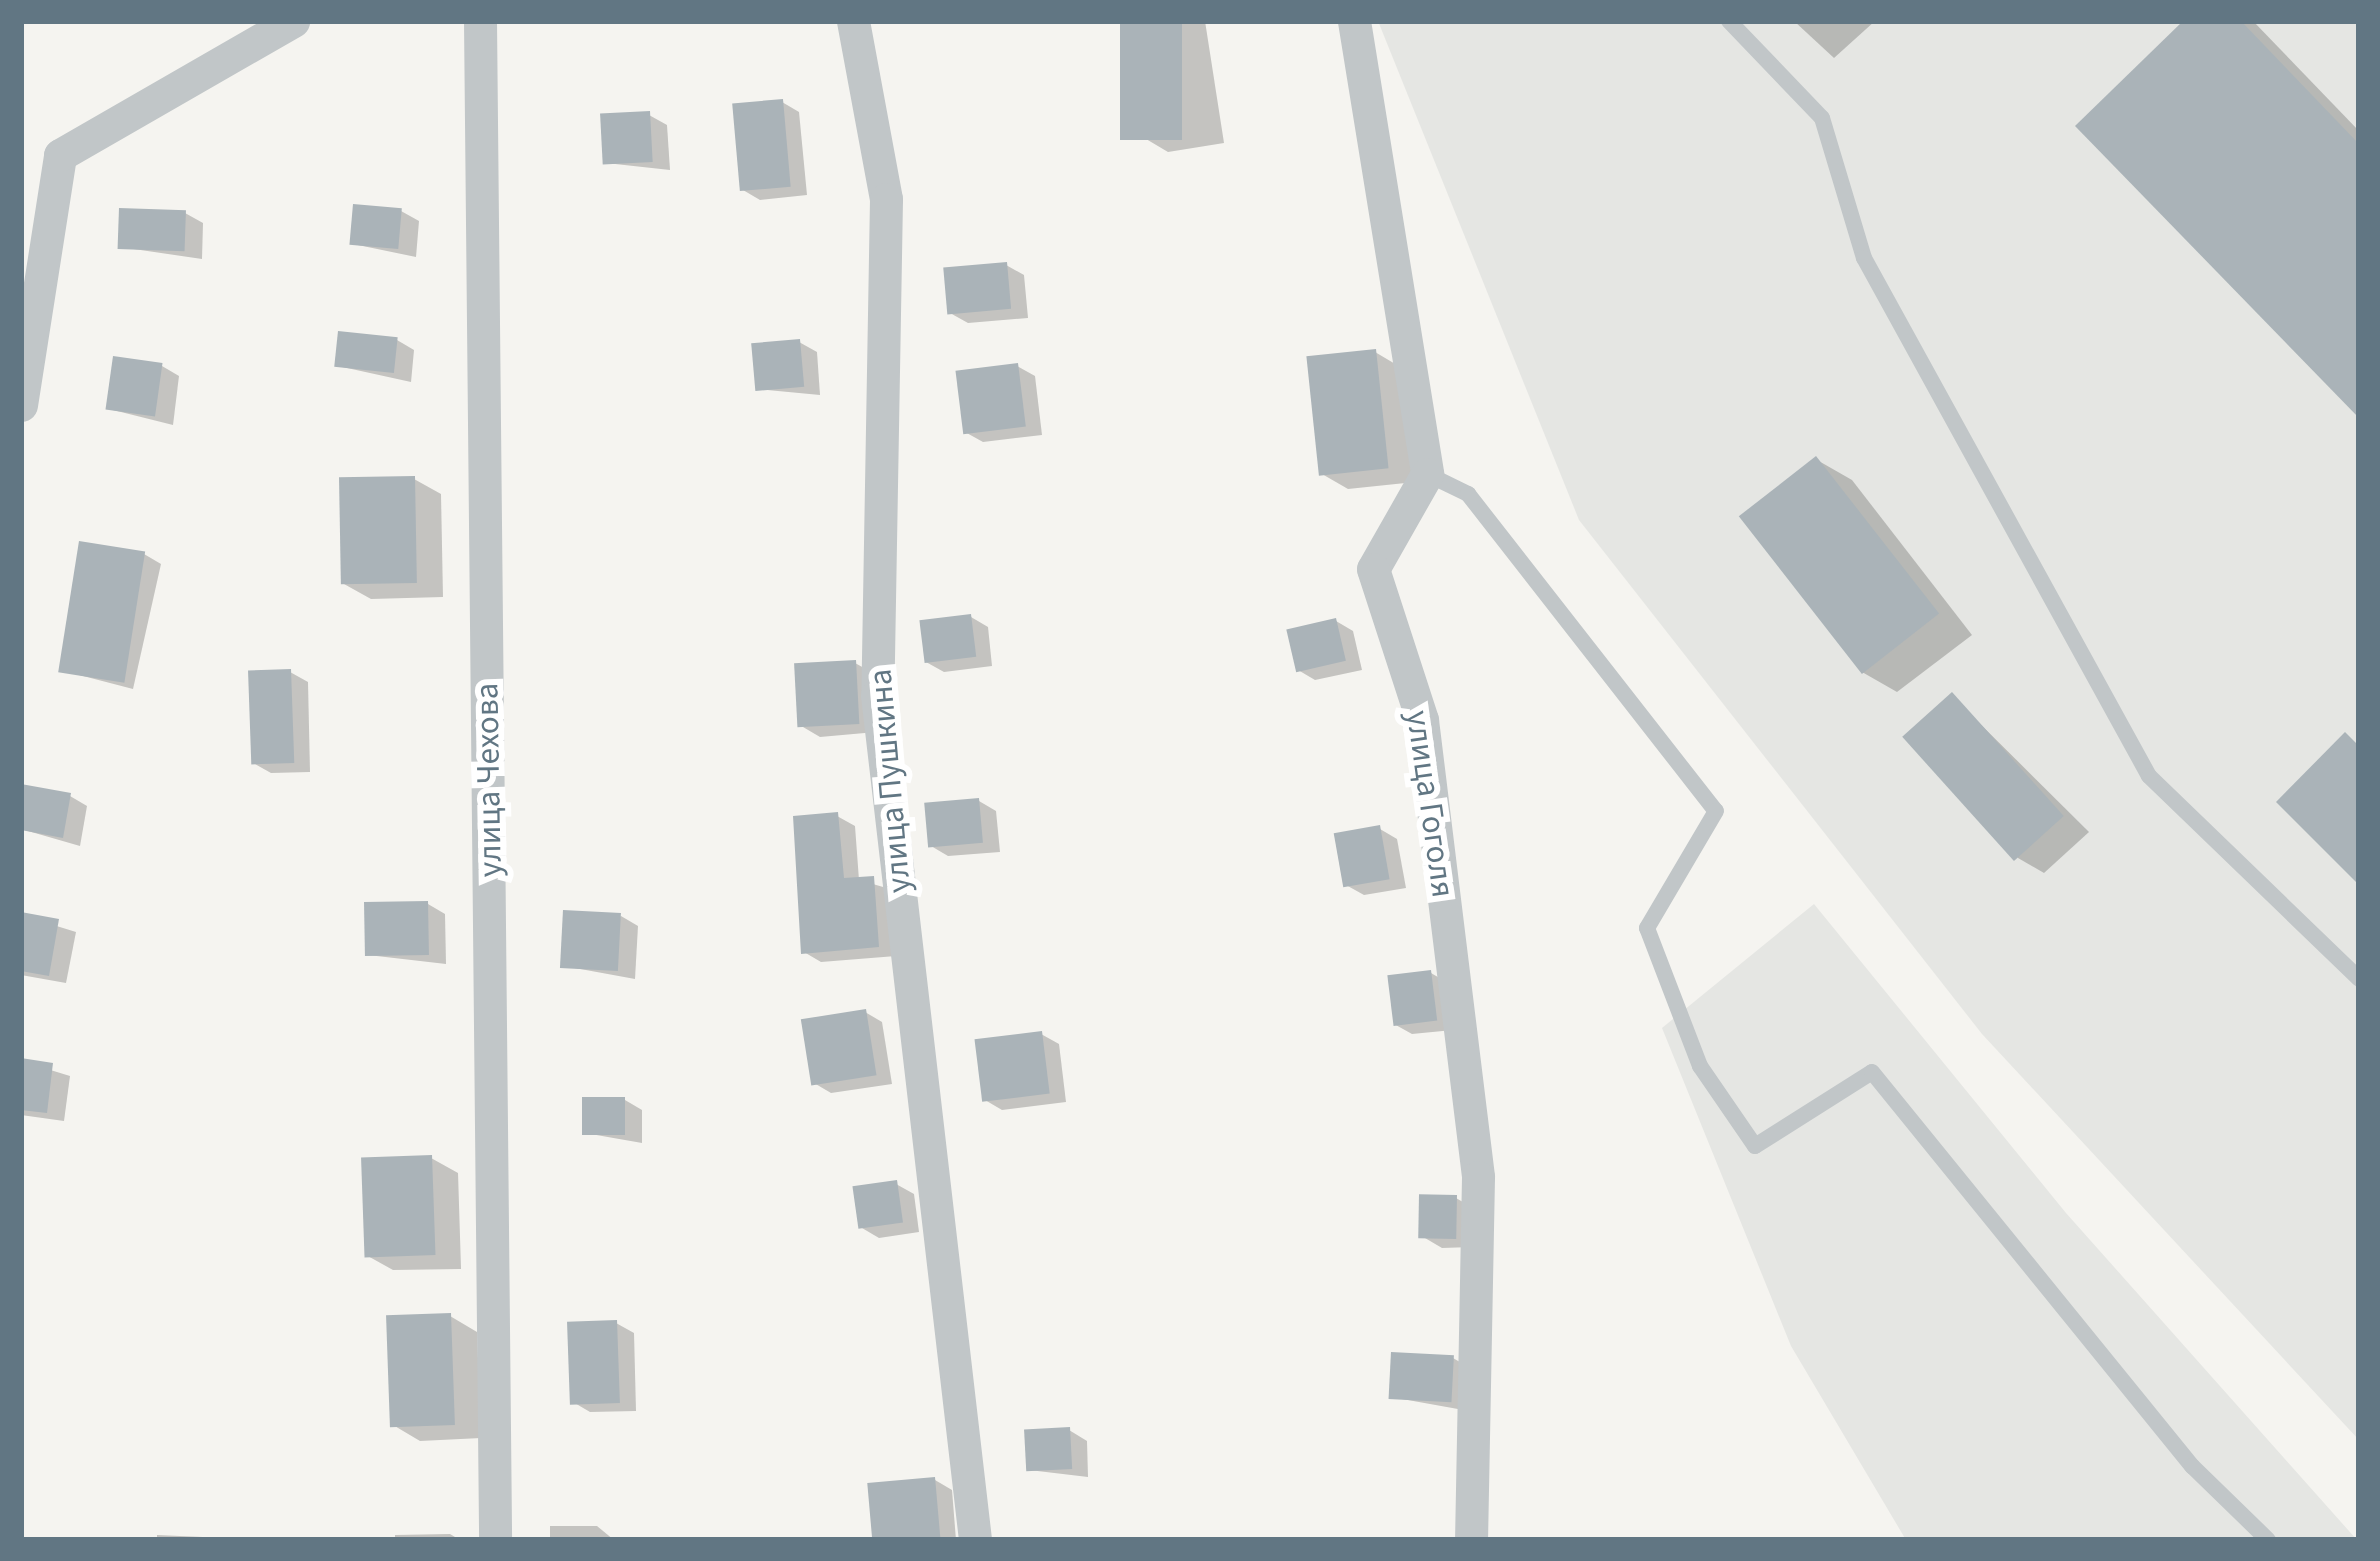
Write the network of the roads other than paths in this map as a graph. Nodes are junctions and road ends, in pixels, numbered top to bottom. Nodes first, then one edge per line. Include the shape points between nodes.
1 (293, 21) edge
2 (480, 21) edge
3 (854, 21) edge
4 (1354, 21) edge
5 (1729, 21) edge
6 (21, 405) edge
7 (1427, 474) junction
8 (2359, 979) edge
9 (495, 1540) edge
10 (974, 1540) edge
11 (1471, 1540) edge
12 (2268, 1540) edge

1 - 6 street via 60,155
2 - 9 street, улица Чехова
3 - 10 street, улица Пушкина via 886,199 877,695
4 - 7 street
5 - 8 lane via 1822,118 1864,257 2149,776
7 - 11 street, улица Гоголя via 1372,569 1422,720 1478,1177
7 - 12 lane via 1468,494 1716,811 1647,928 1700,1066 1755,1146 1872,1072 2192,1466

